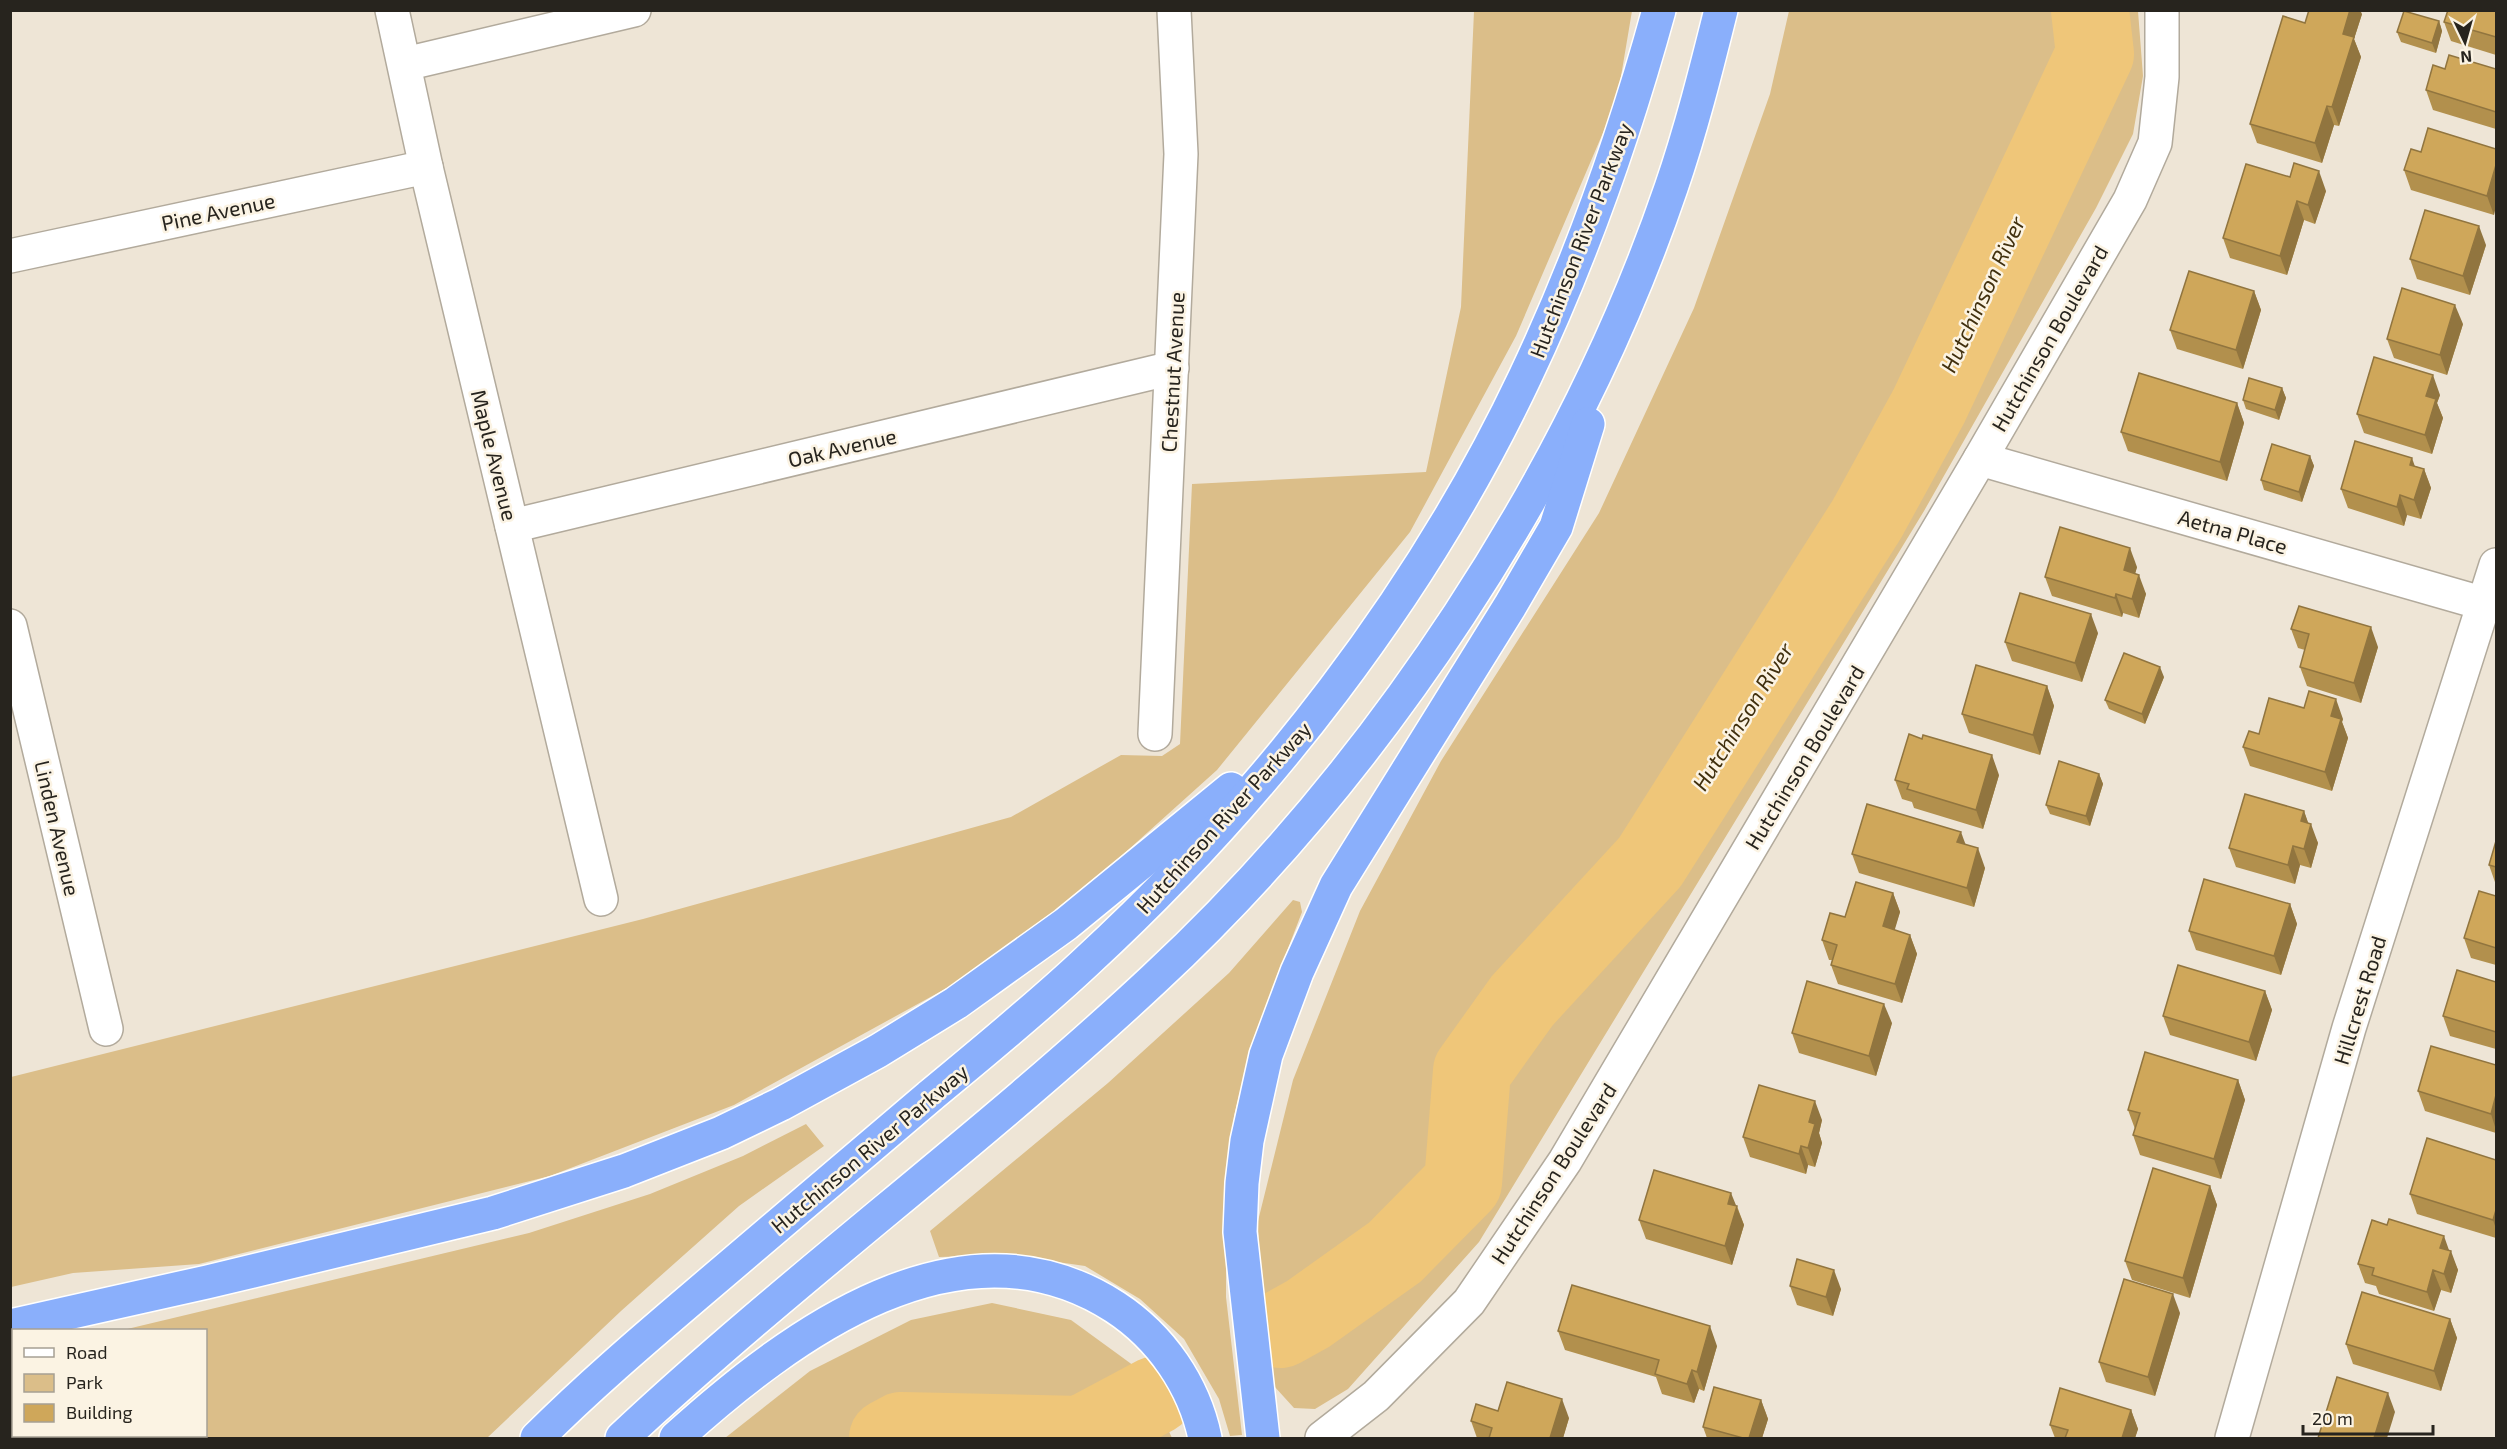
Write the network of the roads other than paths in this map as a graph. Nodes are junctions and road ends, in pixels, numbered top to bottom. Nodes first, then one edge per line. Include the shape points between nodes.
1 (392, 10) edge
2 (634, 10) edge
3 (1174, 10) edge
4 (1659, 10) edge
5 (1721, 10) edge
6 (2162, 10) edge
7 (405, 64) junction
8 (426, 167) junction
9 (10, 256) edge
10 (1623, 310) junction
11 (1172, 368) junction
12 (1980, 459) junction
13 (512, 526) junction
14 (2496, 565) edge
15 (2485, 604) junction
16 (10, 626) edge
17 (1155, 734) dead end
18 (1298, 735) junction
19 (601, 899) dead end
20 (106, 1029) dead end
21 (10, 1326) edge
22 (537, 1438) edge
23 (622, 1438) edge
24 (676, 1438) edge
25 (1205, 1438) edge
26 (1263, 1438) edge
27 (1322, 1438) edge
28 (2232, 1438) edge

1 - 7 street, Maple Avenue
2 - 7 street
3 - 11 street, Chestnut Avenue via 1181,154
4 - 18 highway, Hutchinson River Parkway via 1635,98 1600,198 1524,381 1438,536 1364,649
5 - 10 highway via 1691,127
6 - 12 street, Hutchinson Boulevard via 2162,77 2155,142 2130,200
7 - 8 street, Maple Avenue
8 - 9 street, Pine Avenue
8 - 13 street, Maple Avenue
10 - 23 highway via 1550,463 1486,569 1399,701 1286,842 1195,940 1083,1045
10 - 26 highway via 1556,527 1336,886 1297,972 1266,1055 1245,1153 1240,1232
11 - 13 street, Oak Avenue
11 - 17 street, Chestnut Avenue
12 - 15 street, Aetna Place
12 - 27 street, Hutchinson Boulevard via 1558,1171 1469,1302 1376,1396
13 - 19 street, Maple Avenue
14 - 15 street, Hillcrest Road
15 - 28 street, Hillcrest Road via 2349,1028
16 - 20 street, Linden Avenue
18 - 21 highway via 1066,924 956,1003 868,1056 721,1133 624,1171 493,1213
18 - 22 highway, Hutchinson River Parkway via 1194,855 1086,962 629,1353
24 - 25 highway via 750,1375 816,1330 895,1290 978,1271 1044,1276 1089,1291 1131,1317 1148,1332 1177,1370 1192,1398

